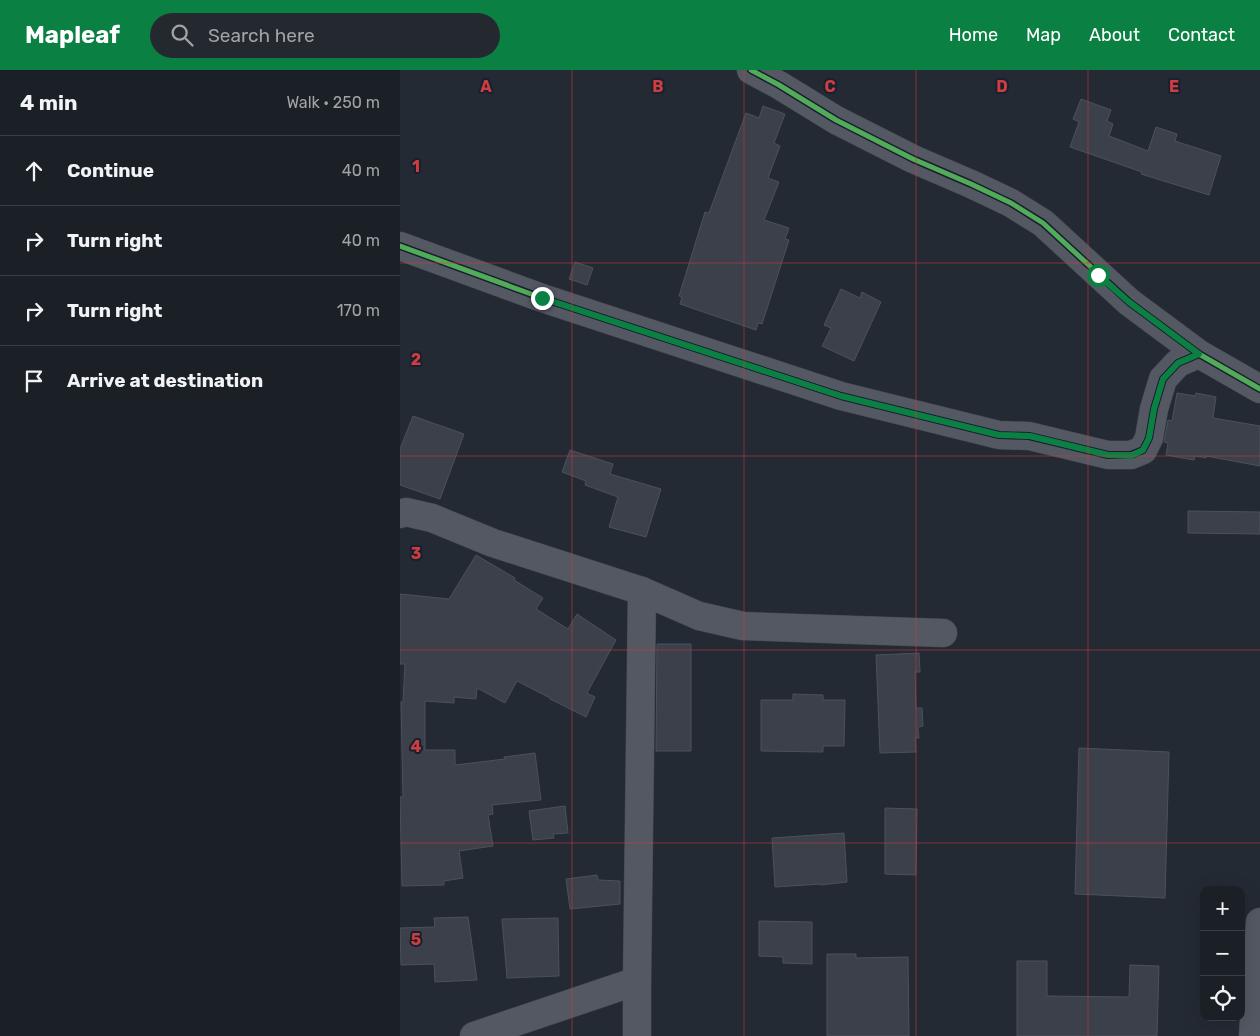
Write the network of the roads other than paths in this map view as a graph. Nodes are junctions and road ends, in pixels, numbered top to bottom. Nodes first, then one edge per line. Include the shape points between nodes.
1 (751, 70) edge
2 (400, 246) edge
3 (1199, 354) junction
4 (1260, 389) edge
5 (402, 512) edge
6 (642, 591) junction
7 (944, 633) dead end
8 (1260, 924) edge
9 (637, 981) junction
10 (474, 1036) edge
11 (637, 1036) edge
12 (1253, 1036) edge

1 - 3 street via 836,120 1011,203 1043,223 1129,302
2 - 3 street via 542,298 841,396 999,435 1030,436 1108,455 1131,456 1143,450 1149,438 1163,379 1178,363
3 - 4 street
5 - 6 street via 432,518 493,543
6 - 7 street via 700,616 743,626
6 - 9 street
8 - 12 street
9 - 10 street
9 - 11 street

